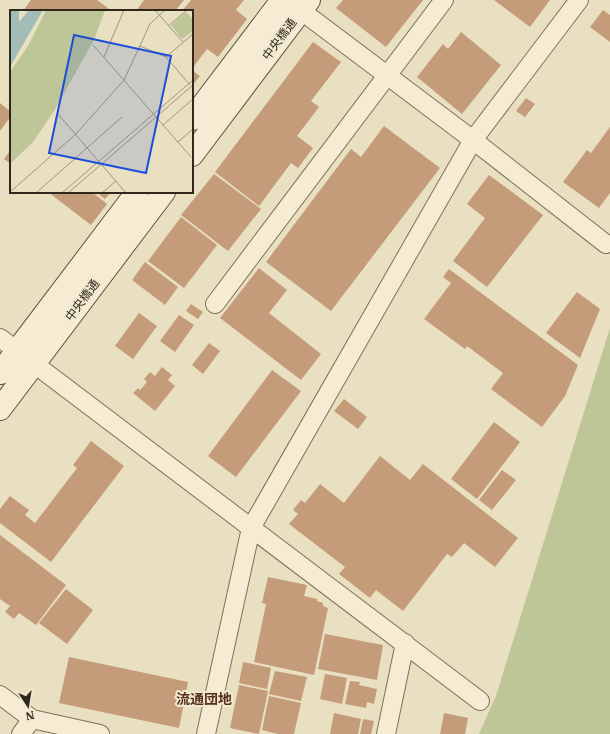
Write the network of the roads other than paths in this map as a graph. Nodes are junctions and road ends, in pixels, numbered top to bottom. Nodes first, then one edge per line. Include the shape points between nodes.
1 (282, 0) edge
2 (444, 0) edge
3 (579, 0) edge
4 (299, 4) edge
5 (386, 77) junction
6 (193, 118) edge
7 (473, 140) junction
8 (193, 154) edge
9 (136, 193) edge
10 (163, 193) edge
11 (606, 244) dead end
12 (214, 304) dead end
13 (8, 344) edge
14 (34, 363) junction
15 (0, 373) edge
16 (0, 409) edge
17 (251, 528) junction
18 (405, 643) junction
19 (0, 695) edge
20 (480, 700) dead end
21 (32, 719) junction
22 (21, 734) edge
23 (100, 734) edge
24 (206, 734) edge
25 (386, 734) edge

1 - 6 main road, 中央橋通
2 - 5 street
3 - 7 street
4 - 5 street
4 - 8 main road, 中央橋通
5 - 7 street
5 - 12 street
7 - 11 street
7 - 17 street
9 - 13 main road, 中央橋通
10 - 14 main road, 中央橋通
13 - 14 street
13 - 15 main road, 中央橋通
14 - 16 main road, 中央橋通
14 - 17 street
17 - 18 street
17 - 24 street
18 - 20 street
18 - 25 street
19 - 21 street
21 - 22 street
21 - 23 street

